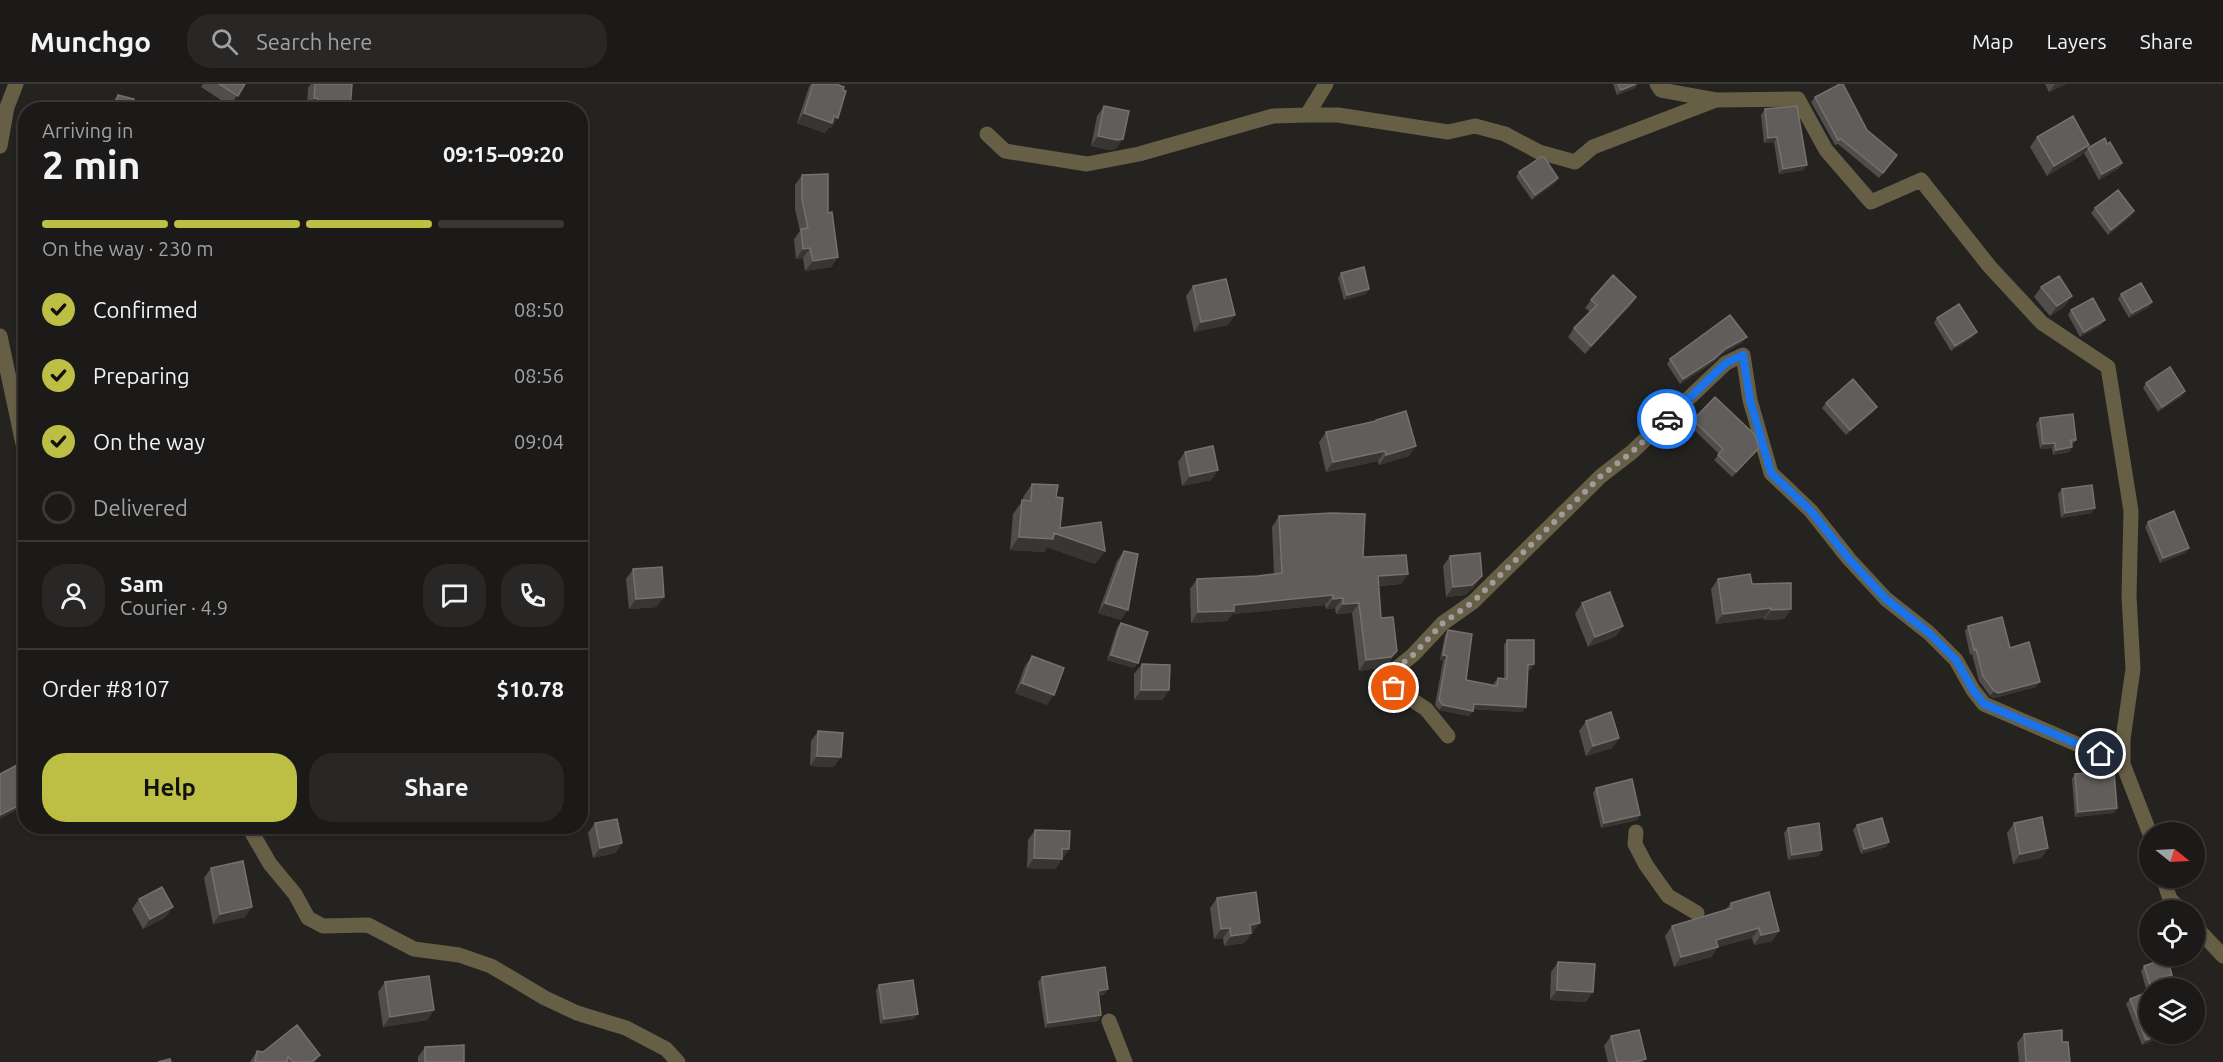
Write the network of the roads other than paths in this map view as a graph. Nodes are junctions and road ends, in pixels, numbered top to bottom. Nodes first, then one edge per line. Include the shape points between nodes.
1 (16, 84) edge
2 (1326, 84) edge
3 (1657, 84) edge
4 (1716, 100) junction
5 (1307, 115) junction
6 (987, 134) dead end
7 (0, 146) edge
8 (0, 336) edge
9 (18, 420) edge
10 (1448, 736) dead end
11 (2123, 764) junction
12 (2145, 822) edge
13 (1636, 832) dead end
14 (253, 834) edge
15 (1697, 914) dead end
16 (2205, 937) edge
17 (2223, 956) edge
18 (1109, 1022) dead end
19 (678, 1062) edge
20 (1125, 1062) edge

1 - 7 street
2 - 5 street
3 - 4 street via 1661,90
4 - 5 street via 1593,147 1575,162 1475,126 1448,132 1338,115
4 - 11 street via 1798,99 1826,150 1872,202 1921,180 1990,267 2042,323 2108,367 2131,511 2133,669
5 - 6 street via 1274,116 1139,154 1087,164 1005,151
8 - 9 street
10 - 11 street via 1426,709 1394,688 1392,672 1443,623 1473,602 1601,476 1726,363 1743,355 1750,400 1771,473 1811,511 1886,599 1956,660 1984,704
11 - 12 street
13 - 15 street via 1635,844 1668,896
14 - 19 street via 308,918 323,926 368,925 414,950 459,956 491,966 544,998 626,1028 666,1049
16 - 17 street
18 - 20 street

